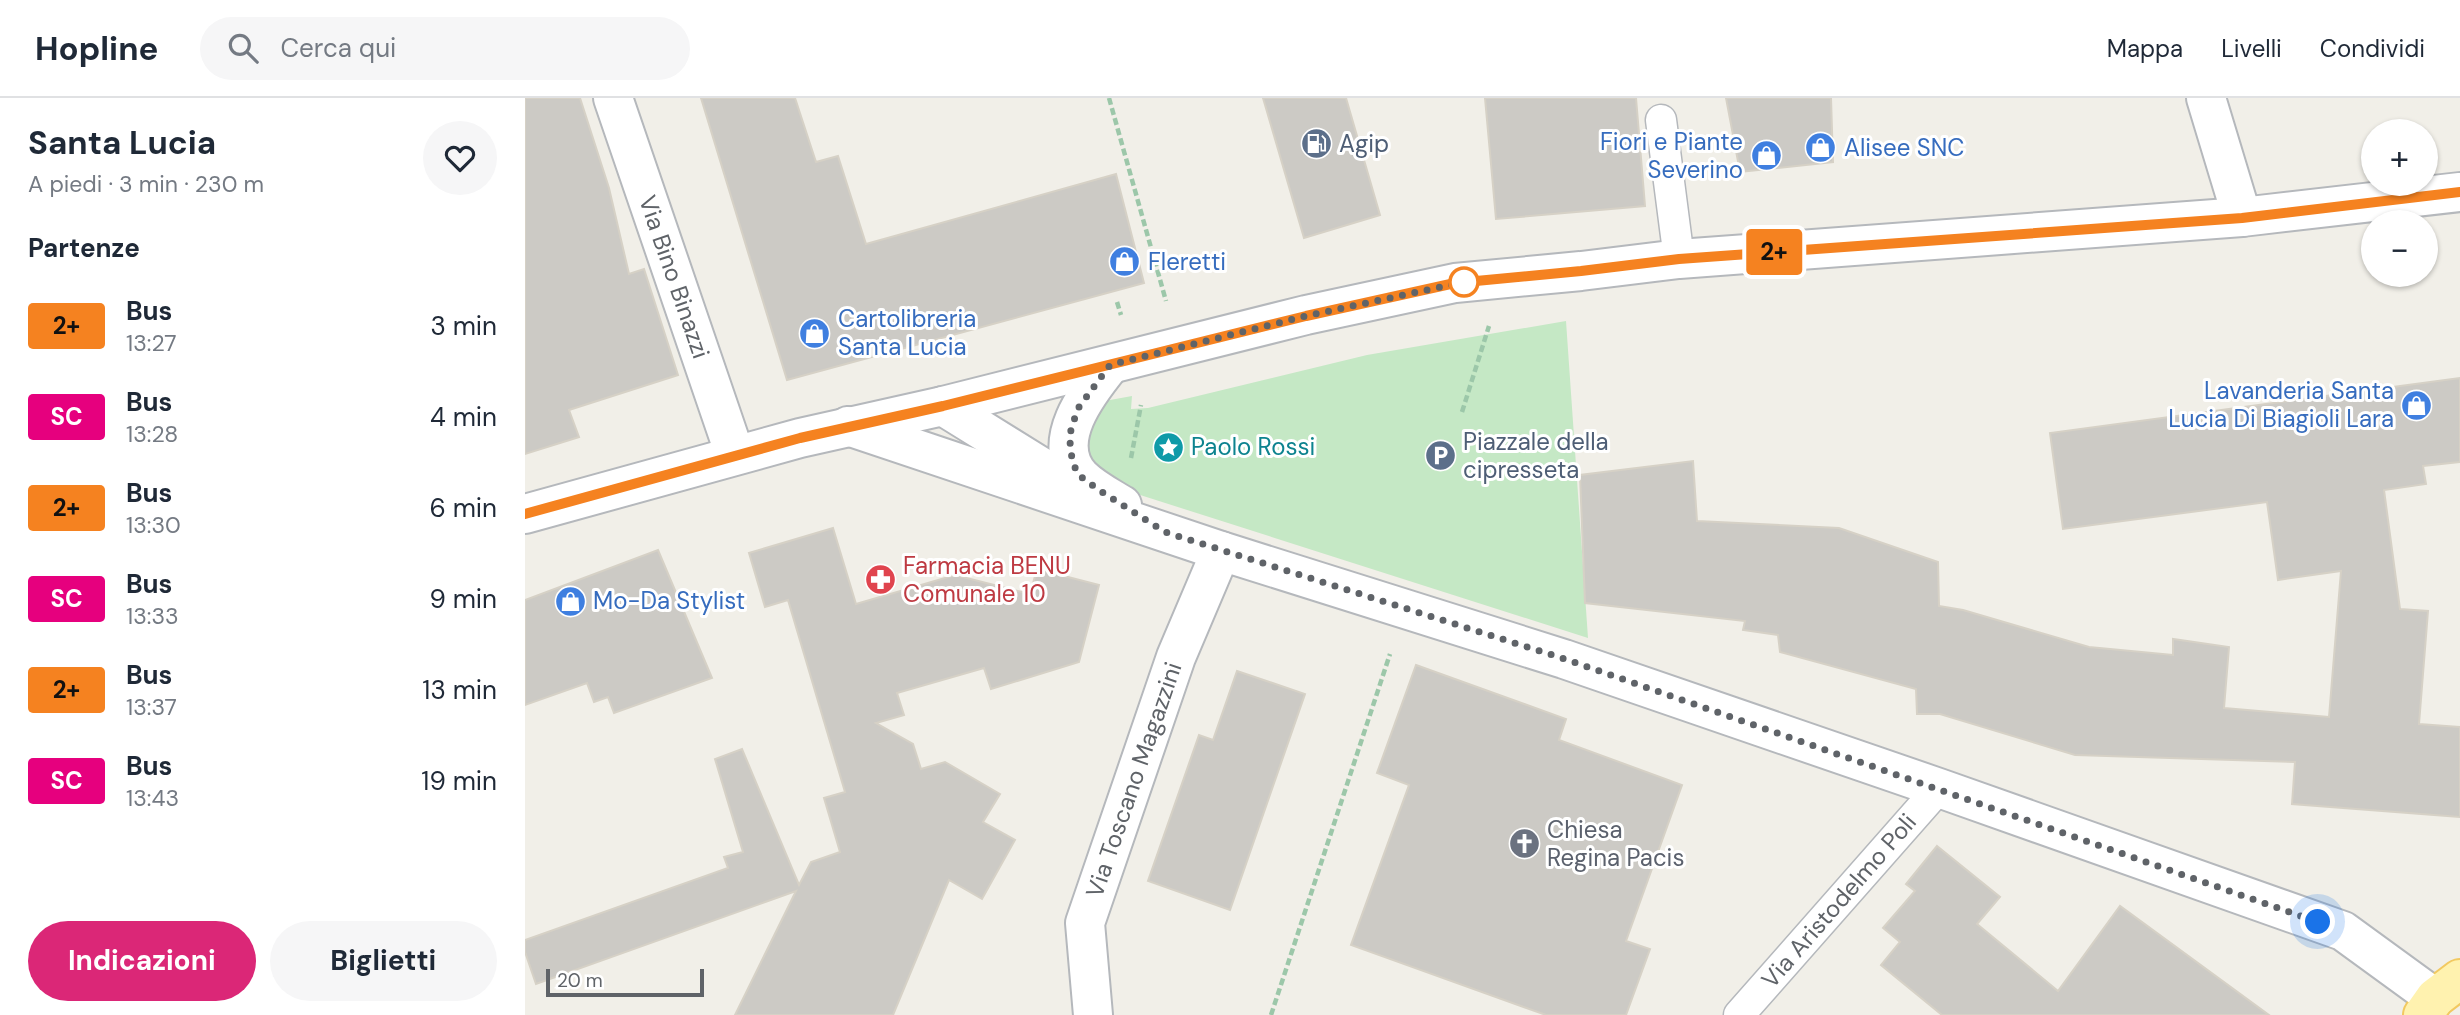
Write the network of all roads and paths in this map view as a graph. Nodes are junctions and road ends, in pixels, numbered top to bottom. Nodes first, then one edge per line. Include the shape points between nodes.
1 (613, 98) edge
2 (1109, 98) edge
3 (2206, 98) edge
4 (1661, 120) dead end
5 (2460, 192) edge
6 (2242, 218) junction
7 (1679, 259) junction
8 (1502, 278) junction
9 (1180, 349) junction
10 (1110, 365) junction
11 (943, 406) junction
12 (1462, 412) dead end
13 (848, 426) junction
14 (735, 455) junction
15 (525, 514) edge
16 (1119, 516) junction
17 (1165, 532) junction
18 (1221, 551) junction
19 (1405, 607) junction
20 (1939, 788) junction
21 (2439, 997) edge
22 (1093, 1015) edge
23 (1271, 1015) edge
24 (1739, 1015) edge

1 - 14 street, Via Bino Binazzi
2 - 9 path
3 - 6 street
4 - 7 lane
5 - 6 street
6 - 7 street
7 - 8 street
8 - 9 street via 1455,283
8 - 12 path
9 - 10 street
10 - 11 street
10 - 17 street via 1079,407 1071,428 1073,464 1080,476
11 - 13 street
11 - 16 street
13 - 14 street
13 - 16 street
14 - 15 street
16 - 17 street
17 - 18 street
18 - 19 street
18 - 22 street, Via Toscano Magazzini via 1177,657 1085,923
19 - 20 street
19 - 23 path
20 - 21 street via 2343,931
20 - 24 lane, Via Aristodelmo Poli

